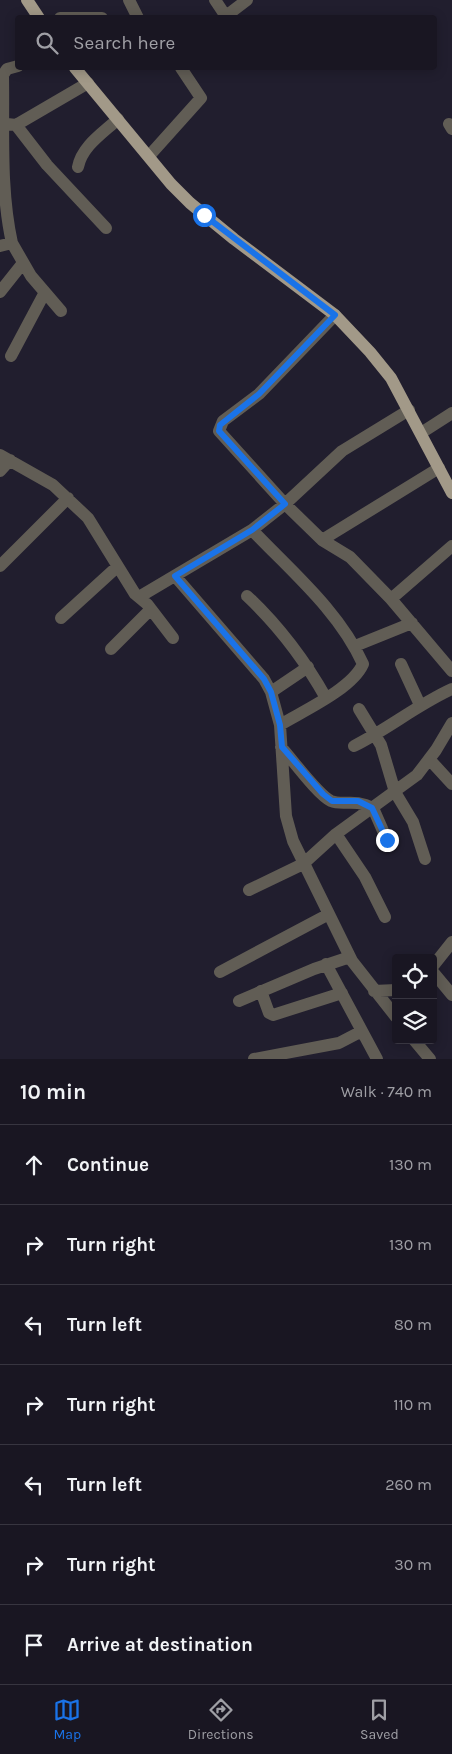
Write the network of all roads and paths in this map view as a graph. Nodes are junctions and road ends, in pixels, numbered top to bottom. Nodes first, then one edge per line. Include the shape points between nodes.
1 (27, 0) edge
2 (129, 0) edge
3 (215, 0) edge
4 (247, 0) edge
5 (37, 15) edge
6 (135, 15) edge
7 (225, 15) edge
8 (228, 15) edge
9 (15, 67) edge
10 (77, 70) edge
11 (181, 70) edge
12 (88, 83) junction
13 (118, 119) junction
14 (7, 124) edge
15 (148, 156) junction
16 (78, 166) dead end
17 (2, 171) edge
18 (106, 228) dead end
19 (6, 244) edge
20 (23, 263) junction
21 (0, 292) edge
22 (44, 294) junction
23 (61, 311) dead end
24 (335, 315) junction
25 (11, 356) dead end
26 (408, 410) junction
27 (452, 414) edge
28 (421, 433) junction
29 (5, 457) edge
30 (439, 468) junction
31 (0, 471) edge
32 (452, 493) edge
33 (68, 498) junction
34 (285, 504) junction
35 (252, 530) junction
36 (322, 540) junction
37 (452, 546) edge
38 (0, 566) edge
39 (117, 567) junction
40 (175, 576) junction
41 (247, 596) dead end
42 (139, 597) junction
43 (391, 599) junction
44 (151, 609) junction
45 (61, 618) dead end
46 (412, 623) junction
47 (173, 638) dead end
48 (355, 646) junction
49 (111, 649) dead end
50 (401, 664) dead end
51 (308, 667) junction
52 (452, 671) edge
53 (452, 689) edge
54 (271, 692) junction
55 (326, 698) junction
56 (420, 705) junction
57 (359, 709) dead end
58 (452, 723) edge
59 (280, 725) junction
60 (376, 735) junction
61 (354, 746) dead end
62 (282, 747) junction
63 (429, 759) junction
64 (452, 784) edge
65 (394, 792) junction
66 (372, 808) junction
67 (336, 834) junction
68 (387, 840) dead end
69 (425, 859) dead end
70 (303, 864) junction
71 (249, 890) dead end
72 (329, 914) junction
73 (385, 917) dead end
74 (452, 942) edge
75 (350, 957) junction
76 (437, 961) edge
77 (326, 964) junction
78 (220, 972) dead end
79 (437, 977) edge
80 (392, 990) edge
81 (374, 991) junction
82 (261, 992) junction
83 (342, 993) junction
84 (452, 995) edge
85 (239, 1001) dead end
86 (392, 1013) edge
87 (362, 1031) junction
88 (417, 1044) edge
89 (262, 1058) edge
90 (377, 1059) edge
91 (430, 1059) edge

1 - 5 main road
2 - 6 street
3 - 7 street
4 - 8 street
9 - 14 street via 7,69 3,75
10 - 12 main road
11 - 15 street via 201,98
12 - 13 main road
12 - 14 street
13 - 15 main road
13 - 16 street via 85,150
14 - 17 street
14 - 18 street
15 - 24 main road via 171,184 204,215
17 - 19 street
19 - 20 street
20 - 21 street
20 - 22 street
22 - 23 street
22 - 25 street
24 - 26 main road via 391,378
24 - 34 street via 259,394 220,425 219,431
26 - 28 main road
26 - 34 street via 342,451
27 - 28 street
28 - 30 main road
29 - 31 street
29 - 33 street via 53,485
30 - 32 main road
30 - 36 street
33 - 38 street
33 - 39 street via 88,518
34 - 35 street
34 - 36 street
35 - 40 street
35 - 48 street via 315,594
36 - 43 street via 350,557
37 - 43 street
39 - 42 street
39 - 45 street
40 - 42 street
40 - 54 street via 264,679
41 - 51 street via 267,615
42 - 44 street
43 - 46 street
44 - 47 street
44 - 49 street
46 - 48 street
46 - 52 street
48 - 55 street via 363,664 360,671
50 - 56 street
51 - 54 street
51 - 55 street
53 - 56 street
54 - 59 street
55 - 59 street
56 - 60 street
57 - 60 street
58 - 63 street
59 - 62 street
60 - 61 street
60 - 65 street
62 - 66 street via 332,801 358,801
62 - 70 street via 286,816
63 - 64 street
63 - 65 street via 417,775
65 - 66 street
65 - 69 street via 414,822
66 - 67 street
66 - 68 street
67 - 70 street
67 - 73 street via 365,877
70 - 71 street
70 - 72 street
72 - 75 street
72 - 78 street
74 - 76 street
75 - 77 street
75 - 81 street
77 - 82 street
77 - 83 street
79 - 84 street
80 - 81 street
81 - 86 street
82 - 83 street via 269,1013 273,1015
82 - 85 street
83 - 87 street
87 - 89 street via 339,1043
87 - 90 street
88 - 91 street

